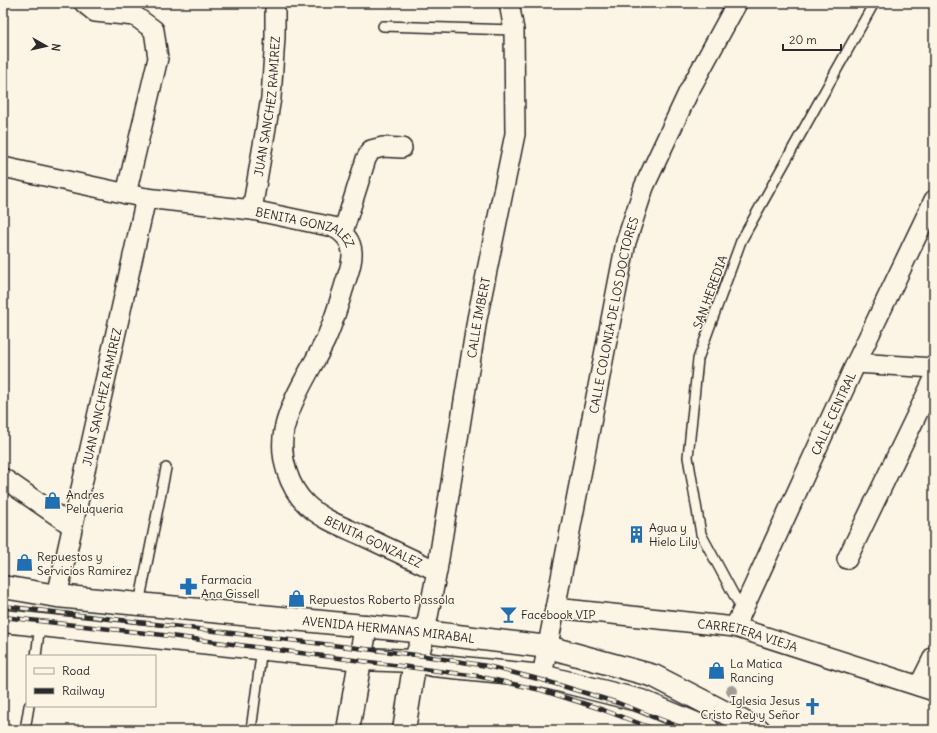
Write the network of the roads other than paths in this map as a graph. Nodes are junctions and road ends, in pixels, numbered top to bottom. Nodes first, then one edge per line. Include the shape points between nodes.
1 (84, 3) edge
2 (275, 3) edge
3 (509, 3) edge
4 (737, 3) edge
5 (874, 3) edge
6 (383, 26) dead end
7 (514, 30) junction
8 (402, 148) dead end
9 (3, 167) edge
10 (126, 194) junction
11 (146, 198) junction
12 (934, 200) edge
13 (252, 210) junction
14 (343, 232) junction
15 (856, 363) junction
16 (934, 368) edge
17 (934, 379) edge
18 (166, 468) dead end
19 (3, 478) edge
20 (72, 526) junction
21 (847, 559) dead end
22 (437, 571) junction
23 (3, 588) edge
24 (57, 596) junction
25 (139, 604) junction
26 (555, 608) junction
27 (739, 619) junction
28 (3, 621) edge
29 (40, 625) junction
30 (366, 626) junction
31 (425, 632) junction
32 (548, 647) junction
33 (262, 648) junction
34 (36, 655) edge
35 (934, 656) edge
36 (360, 659) junction
37 (415, 661) junction
38 (542, 676) junction
39 (926, 689) edge
40 (29, 707) edge
41 (25, 730) edge
42 (251, 730) edge
43 (348, 730) edge
44 (404, 730) edge
45 (708, 730) edge
46 (760, 730) edge

1 - 10 street via 95,12 135,16 154,30 158,58
2 - 13 street, JUAN SANCHEZ RAMIREZ via 276,37 271,98
3 - 7 street, CALLE IMBERT
4 - 26 street, CALLE COLONIA DE LOS DOCTORES via 689,90 644,187 634,215 625,249
5 - 27 lane, SAN HEREDIA via 742,241 698,359 688,457 701,534
6 - 7 lane
7 - 22 street, CALLE IMBERT via 516,134 477,319
8 - 14 street via 371,150
9 - 10 street, BENITA GONZALEZ
10 - 11 street, BENITA GONZALEZ
11 - 13 street, BENITA GONZALEZ
11 - 20 street, JUAN SANCHEZ RAMIREZ
12 - 15 street, CALLE CENTRAL
13 - 14 street, BENITA GONZALEZ via 333,227
14 - 22 street, BENITA GONZALEZ via 352,251 350,266 331,326 290,411 284,430 283,451 286,470 293,486 307,505 328,520
15 - 16 street
15 - 27 street, CALLE CENTRAL
17 - 21 street
18 - 25 lane
19 - 20 street
20 - 24 street, JUAN SANCHEZ RAMIREZ
22 - 31 street, CALLE IMBERT
23 - 24 main road, AVENIDA HERMANAS MIRABAL
24 - 25 main road, AVENIDA HERMANAS MIRABAL
25 - 30 main road, AVENIDA HERMANAS MIRABAL
26 - 27 street, CARRETERA VIEJA
26 - 32 street, CALLE COLONIA DE LOS DOCTORES
27 - 39 street, CARRETERA VIEJA
28 - 29 main road
29 - 33 main road
29 - 34 lane
30 - 31 main road, AVENIDA HERMANAS MIRABAL
30 - 36 main road
31 - 32 main road, AVENIDA HERMANAS MIRABAL
31 - 37 main road
32 - 38 street, CALLE COLONIA DE LOS DOCTORES
32 - 46 main road, AVENIDA HERMANAS MIRABAL via 654,676
33 - 36 main road
33 - 42 lane
35 - 39 street
36 - 37 main road
36 - 43 main road
37 - 38 main road
37 - 44 main road
38 - 45 main road via 641,701
40 - 41 lane

